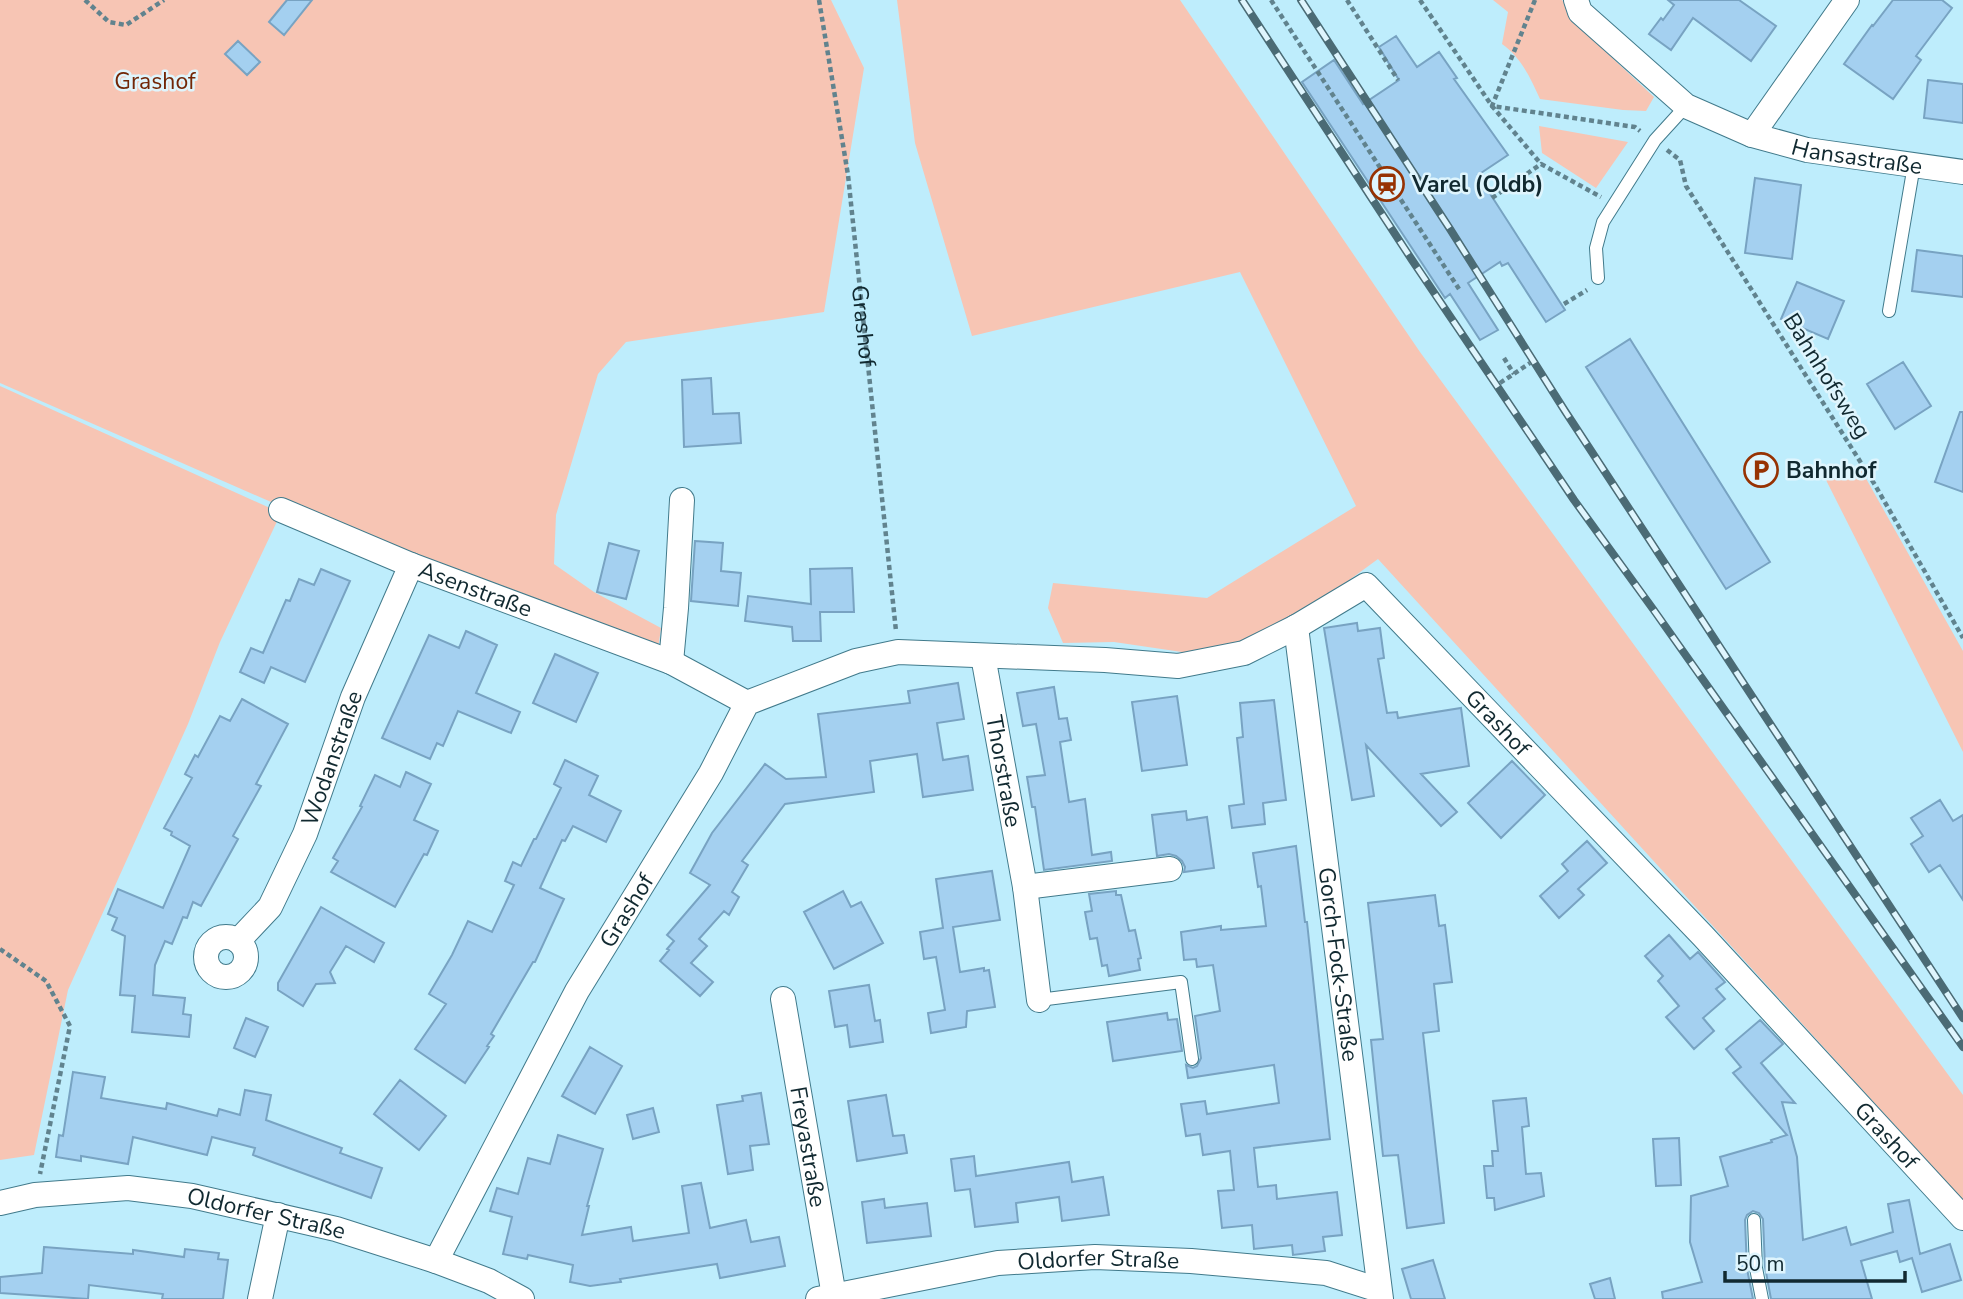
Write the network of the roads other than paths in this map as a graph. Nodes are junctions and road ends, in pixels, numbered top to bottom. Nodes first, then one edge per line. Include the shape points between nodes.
1 (1576, 0) edge
2 (1847, 0) edge
3 (1686, 106) junction
4 (1752, 135) junction
5 (1914, 165) junction
6 (1963, 172) edge
7 (1594, 283) road end
8 (1889, 311) dead end
9 (682, 499) dead end
10 (281, 510) dead end
11 (411, 565) junction
12 (1296, 628) junction
13 (983, 656) junction
14 (671, 663) junction
15 (747, 703) junction
16 (1170, 869) dead end
17 (1025, 887) junction
18 (238, 941) dead end
19 (783, 999) dead end
20 (1039, 1000) joint
21 (1192, 1059) dead end
22 (0, 1203) edge
23 (278, 1215) junction
24 (1963, 1218) edge
25 (1754, 1220) dead end
26 (436, 1261) junction
27 (1380, 1294) edge
28 (826, 1297) edge
29 (260, 1299) edge
30 (522, 1299) edge
31 (1762, 1299) edge

1 - 3 street, Hansastraße via 1580,12
2 - 4 street
3 - 4 street, Hansastraße
3 - 7 lane via 1655,141 1603,222
4 - 5 street, Hansastraße via 1807,150
5 - 6 street, Hansastraße
5 - 8 lane
9 - 14 street
10 - 11 street, Asenstraße
11 - 14 street, Asenstraße
11 - 18 street, Wodanstraße via 353,697 306,834 270,907
12 - 13 street, Grashof via 1244,653 1178,666
12 - 24 street, Grashof via 1366,585 1703,936
12 - 27 street, Gorch-Fock-Straße
13 - 15 street, Grashof via 898,652 856,661
13 - 17 street, Thorstraße
14 - 15 street, Asenstraße
15 - 26 street, Grashof via 711,773 577,991
16 - 17 street
17 - 20 street, Thorstraße
19 - 28 street, Freyastraße
20 - 21 lane via 1181,982
22 - 23 street, Oldorfer Straße via 35,1195 128,1188
23 - 26 street, Oldorfer Straße via 336,1228
23 - 29 street
25 - 31 lane
26 - 30 street, Oldorfer Straße
27 - 28 street, Oldorfer Straße via 1326,1273 1095,1258 998,1263

